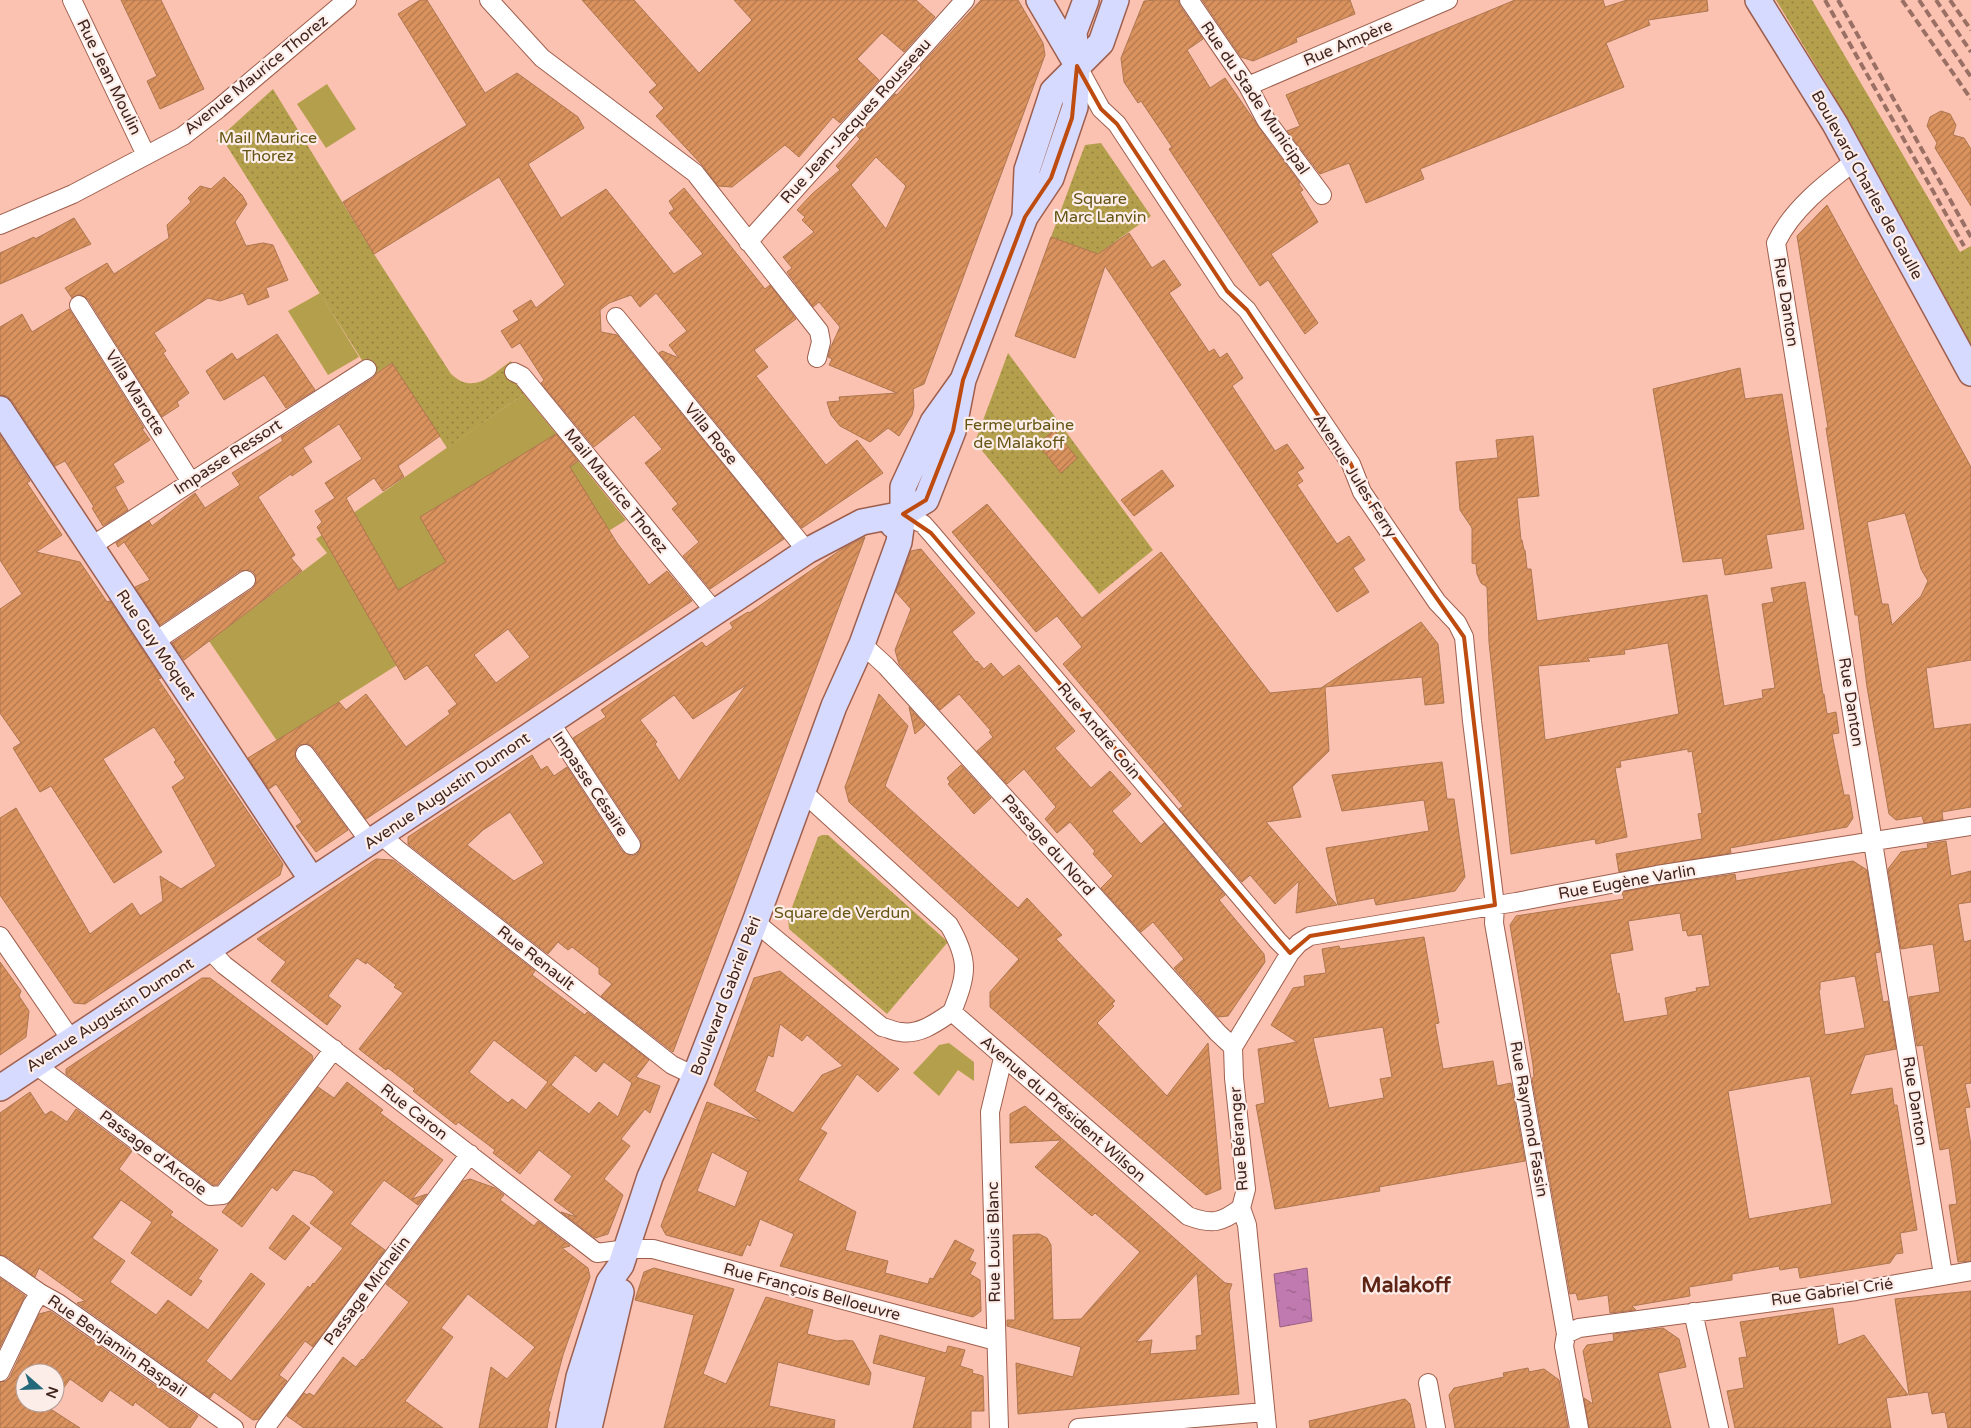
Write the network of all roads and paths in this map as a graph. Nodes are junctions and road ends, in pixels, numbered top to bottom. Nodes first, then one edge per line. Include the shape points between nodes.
1 (72, 0) edge
2 (347, 0) edge
3 (489, 0) edge
4 (965, 0) edge
5 (1039, 0) edge
6 (1086, 0) edge
7 (1116, 0) edge
8 (1189, 0) edge
9 (1448, 0) edge
10 (1758, 0) edge
11 (1078, 66) junction
12 (1248, 86) junction
13 (146, 155) junction
14 (1856, 161) junction
15 (1322, 195) dead end
16 (0, 225) edge
17 (748, 242) junction
18 (79, 305) dead end
19 (616, 317) dead end
20 (817, 358) dead end
21 (367, 369) dead end
22 (514, 372) dead end
23 (1971, 373) edge
24 (0, 409) edge
25 (191, 482) junction
26 (904, 514) junction
27 (90, 547) junction
28 (807, 552) junction
29 (246, 580) dead end
30 (715, 612) junction
31 (154, 642) junction
32 (862, 644) junction
33 (846, 676) junction
34 (550, 722) junction
35 (305, 754) dead end
36 (803, 792) junction
37 (1971, 826) edge
38 (376, 838) junction
39 (1874, 841) junction
40 (631, 845) dead end
41 (312, 880) junction
42 (1495, 905) junction
43 (754, 922) junction
44 (0, 936) edge
45 (210, 950) junction
46 (1290, 953) junction
47 (952, 1012) junction
48 (72, 1041) junction
49 (1233, 1047) junction
50 (334, 1049) junction
51 (1003, 1058) junction
52 (36, 1065) junction
53 (695, 1076) junction
54 (0, 1088) edge
55 (470, 1154) junction
56 (1241, 1208) junction
57 (624, 1257) junction
58 (0, 1265) edge
59 (1971, 1271) edge
60 (1943, 1275) junction
61 (40, 1293) junction
62 (1693, 1312) junction
63 (1566, 1334) junction
64 (996, 1341) junction
65 (0, 1372) edge
66 (1428, 1383) dead end
67 (1266, 1420) edge
68 (234, 1428) edge
69 (265, 1428) edge
70 (569, 1428) edge
71 (589, 1428) edge
72 (999, 1428) edge
73 (1078, 1428) edge
74 (1436, 1428) edge
75 (1579, 1428) edge
76 (1718, 1428) edge

1 - 13 street, Rue Jean Moulin
2 - 13 street, Avenue Maurice Thorez via 211,115 183,136
3 - 17 street via 542,58 695,173
4 - 17 street, Rue Jean-Jacques Rousseau
5 - 11 main road
6 - 11 main road via 1074,32
7 - 11 main road via 1101,43
8 - 12 street, Rue du Stade Municipal
9 - 12 street, Rue Ampère
10 - 14 main road, Boulevard Charles de Gaulle
11 - 26 main road via 1072,118 1051,178 1025,217 964,380 953,431 926,500
11 - 42 street, Avenue Jules Ferry via 1100,109 1117,124 1227,291 1247,310 1351,464 1362,492 1464,637
12 - 15 street, Rue du Stade Municipal via 1266,120
13 - 16 street, Avenue Maurice Thorez via 73,194
14 - 23 main road, Boulevard Charles de Gaulle
14 - 39 street, Rue Danton via 1824,185 1784,227 1776,243
17 - 20 street via 819,331 821,342
18 - 25 street, Villa Marotte
19 - 28 street, Villa Rose
21 - 25 street, Impasse Ressort
22 - 30 street, Mail Maurice Thorez via 522,376
24 - 27 main road, Rue Guy Môquet
25 - 27 street, Impasse Ressort
26 - 28 main road, Avenue Augustin Dumont via 862,522
26 - 32 main road, Boulevard Gabriel Péri via 899,542
26 - 33 main road via 883,535 872,563 851,641
26 - 46 street, Rue André Coin via 923,524 931,533
27 - 31 main road, Rue Guy Môquet
28 - 30 main road, Avenue Augustin Dumont
29 - 31 street
30 - 34 main road, Avenue Augustin Dumont
31 - 41 main road, Rue Guy Môquet
32 - 33 main road, Boulevard Gabriel Péri
32 - 49 street, Passage du Nord via 886,666
33 - 36 main road, Boulevard Gabriel Péri
34 - 38 main road, Avenue Augustin Dumont
34 - 40 street, Impasse Césaire
35 - 38 street, Rue Renault
36 - 43 main road, Boulevard Gabriel Péri
36 - 47 street via 949,925 960,944 965,964
37 - 39 street, Rue Eugène Varlin
38 - 41 main road, Avenue Augustin Dumont
38 - 53 street, Rue Renault via 397,849 672,1065
39 - 42 street, Rue Eugène Varlin
39 - 60 street, Rue Danton
41 - 45 main road, Avenue Augustin Dumont
42 - 46 street, Rue Eugène Varlin via 1310,936
42 - 63 street, Rue Raymond Fassin via 1494,923
43 - 47 street via 882,1027 902,1033 922,1030
43 - 53 main road, Boulevard Gabriel Péri
44 - 48 street
45 - 48 main road, Avenue Augustin Dumont
45 - 50 street, Rue Caron via 224,965
46 - 49 street
47 - 51 street, Avenue du Président Wilson
48 - 52 main road, Avenue Augustin Dumont
49 - 56 street, Rue Béranger via 1246,1189
50 - 52 street, Passage d'Arcole via 223,1195 210,1196
50 - 55 street, Rue Caron
51 - 56 street, Avenue du Président Wilson via 1188,1216 1204,1222 1225,1220
51 - 64 street, Rue Louis Blanc via 990,1112
52 - 54 main road, Avenue Augustin Dumont
53 - 57 main road, Boulevard Gabriel Péri via 650,1177
55 - 57 street, Rue Caron via 597,1252
55 - 69 street, Passage Michelin
56 - 67 street, Rue Béranger via 1247,1225
57 - 64 street, Rue François Belloeuvre via 653,1249
57 - 70 main road, Boulevard Gabriel Péri via 607,1288 579,1377
57 - 71 main road, Boulevard Gabriel Péri via 623,1286
58 - 61 street, Rue Benjamin Raspail
59 - 60 street, Rue Gabriel Crié
60 - 62 street, Rue Gabriel Crié via 1856,1291
61 - 65 street
61 - 68 street, Rue Benjamin Raspail
62 - 63 street via 1579,1328
62 - 76 street
63 - 75 street, Rue Raymond Fassin via 1564,1346
64 - 72 street, Rue Louis Blanc
66 - 74 street
67 - 73 street

